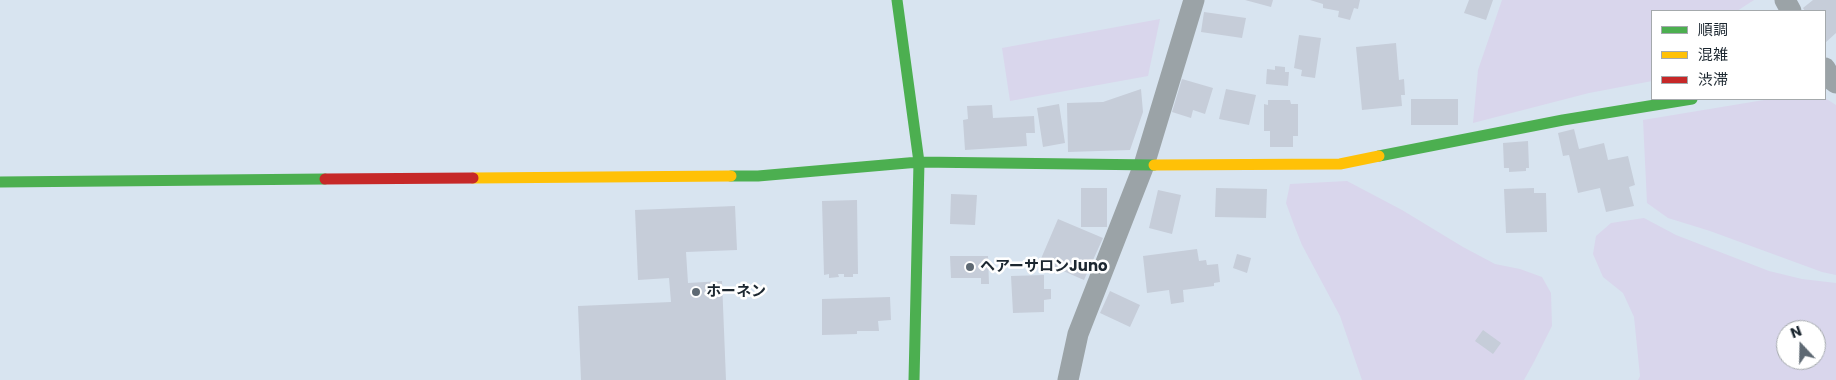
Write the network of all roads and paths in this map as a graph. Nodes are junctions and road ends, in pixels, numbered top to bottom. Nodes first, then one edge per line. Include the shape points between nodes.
1 (896, 0) edge
2 (1194, 0) edge
3 (1686, 100) edge
4 (919, 162) junction
5 (1144, 164) junction
6 (0, 182) edge
7 (914, 380) edge
8 (1068, 380) edge

1 - 4 street
2 - 5 street
3 - 5 street via 1563,120 1340,164
4 - 5 street
4 - 6 street via 758,176
4 - 7 street
5 - 8 street via 1078,334

